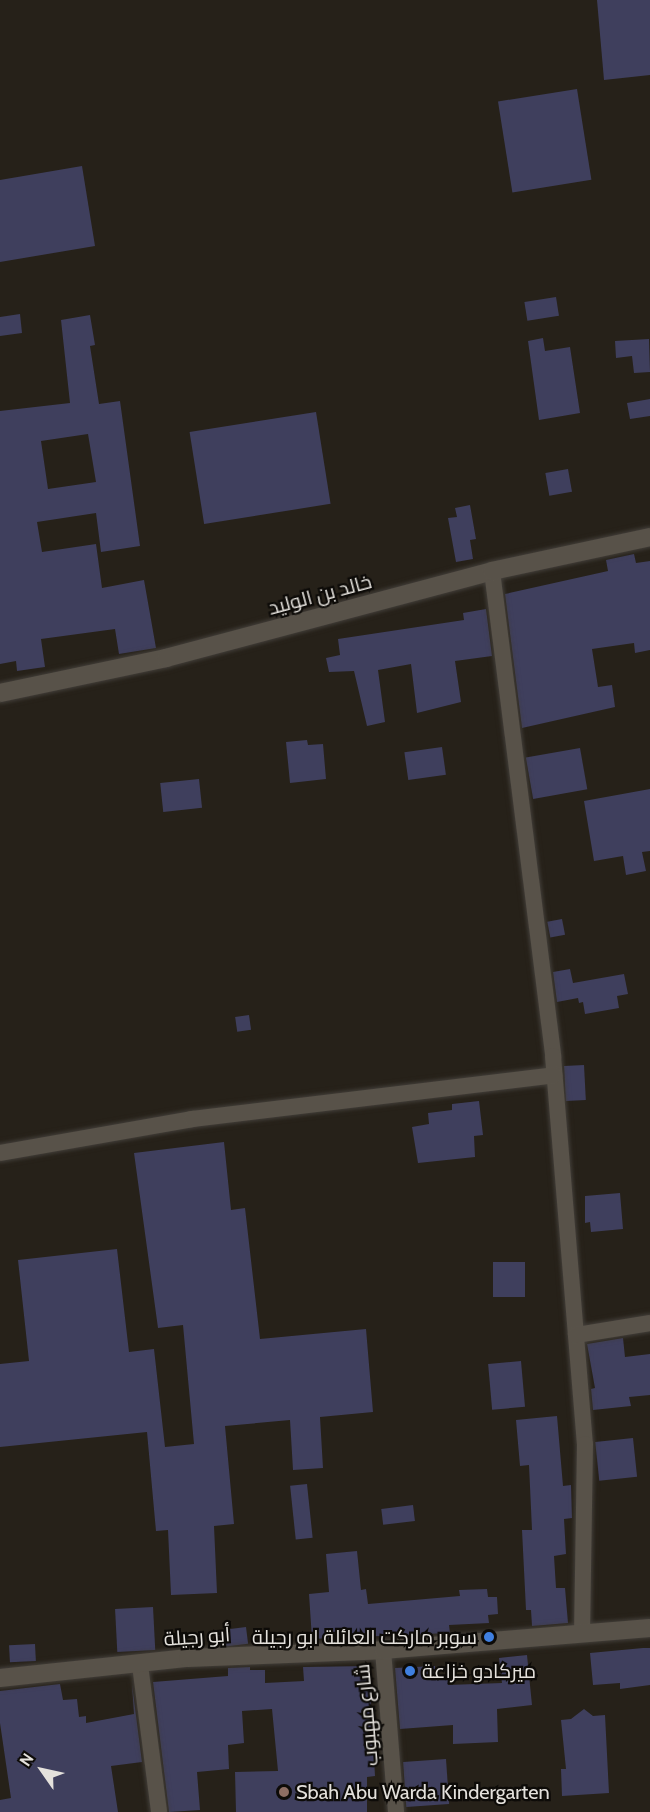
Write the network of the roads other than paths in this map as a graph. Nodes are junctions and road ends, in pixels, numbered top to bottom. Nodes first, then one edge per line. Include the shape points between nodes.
1 (650, 537) edge
2 (492, 571) junction
3 (0, 693) edge
4 (554, 1075) junction
5 (0, 1153) edge
6 (650, 1323) edge
7 (576, 1335) junction
8 (650, 1628) edge
9 (582, 1632) junction
10 (383, 1650) junction
11 (140, 1665) junction
12 (0, 1678) edge
13 (159, 1812) edge
14 (396, 1812) edge

1 - 2 main road, خالد بن الوليد
2 - 3 main road, خالد بن الوليد via 166,658
2 - 4 street
4 - 5 street via 192,1119
4 - 7 street
6 - 7 street
7 - 9 street via 585,1444
8 - 9 main road, أبو رجيلة
9 - 10 main road, أبو رجيلة
10 - 11 main road, أبو رجيلة via 188,1658
10 - 14 street, شارع مهبوب
11 - 12 main road, أبو رجيلة
11 - 13 street

